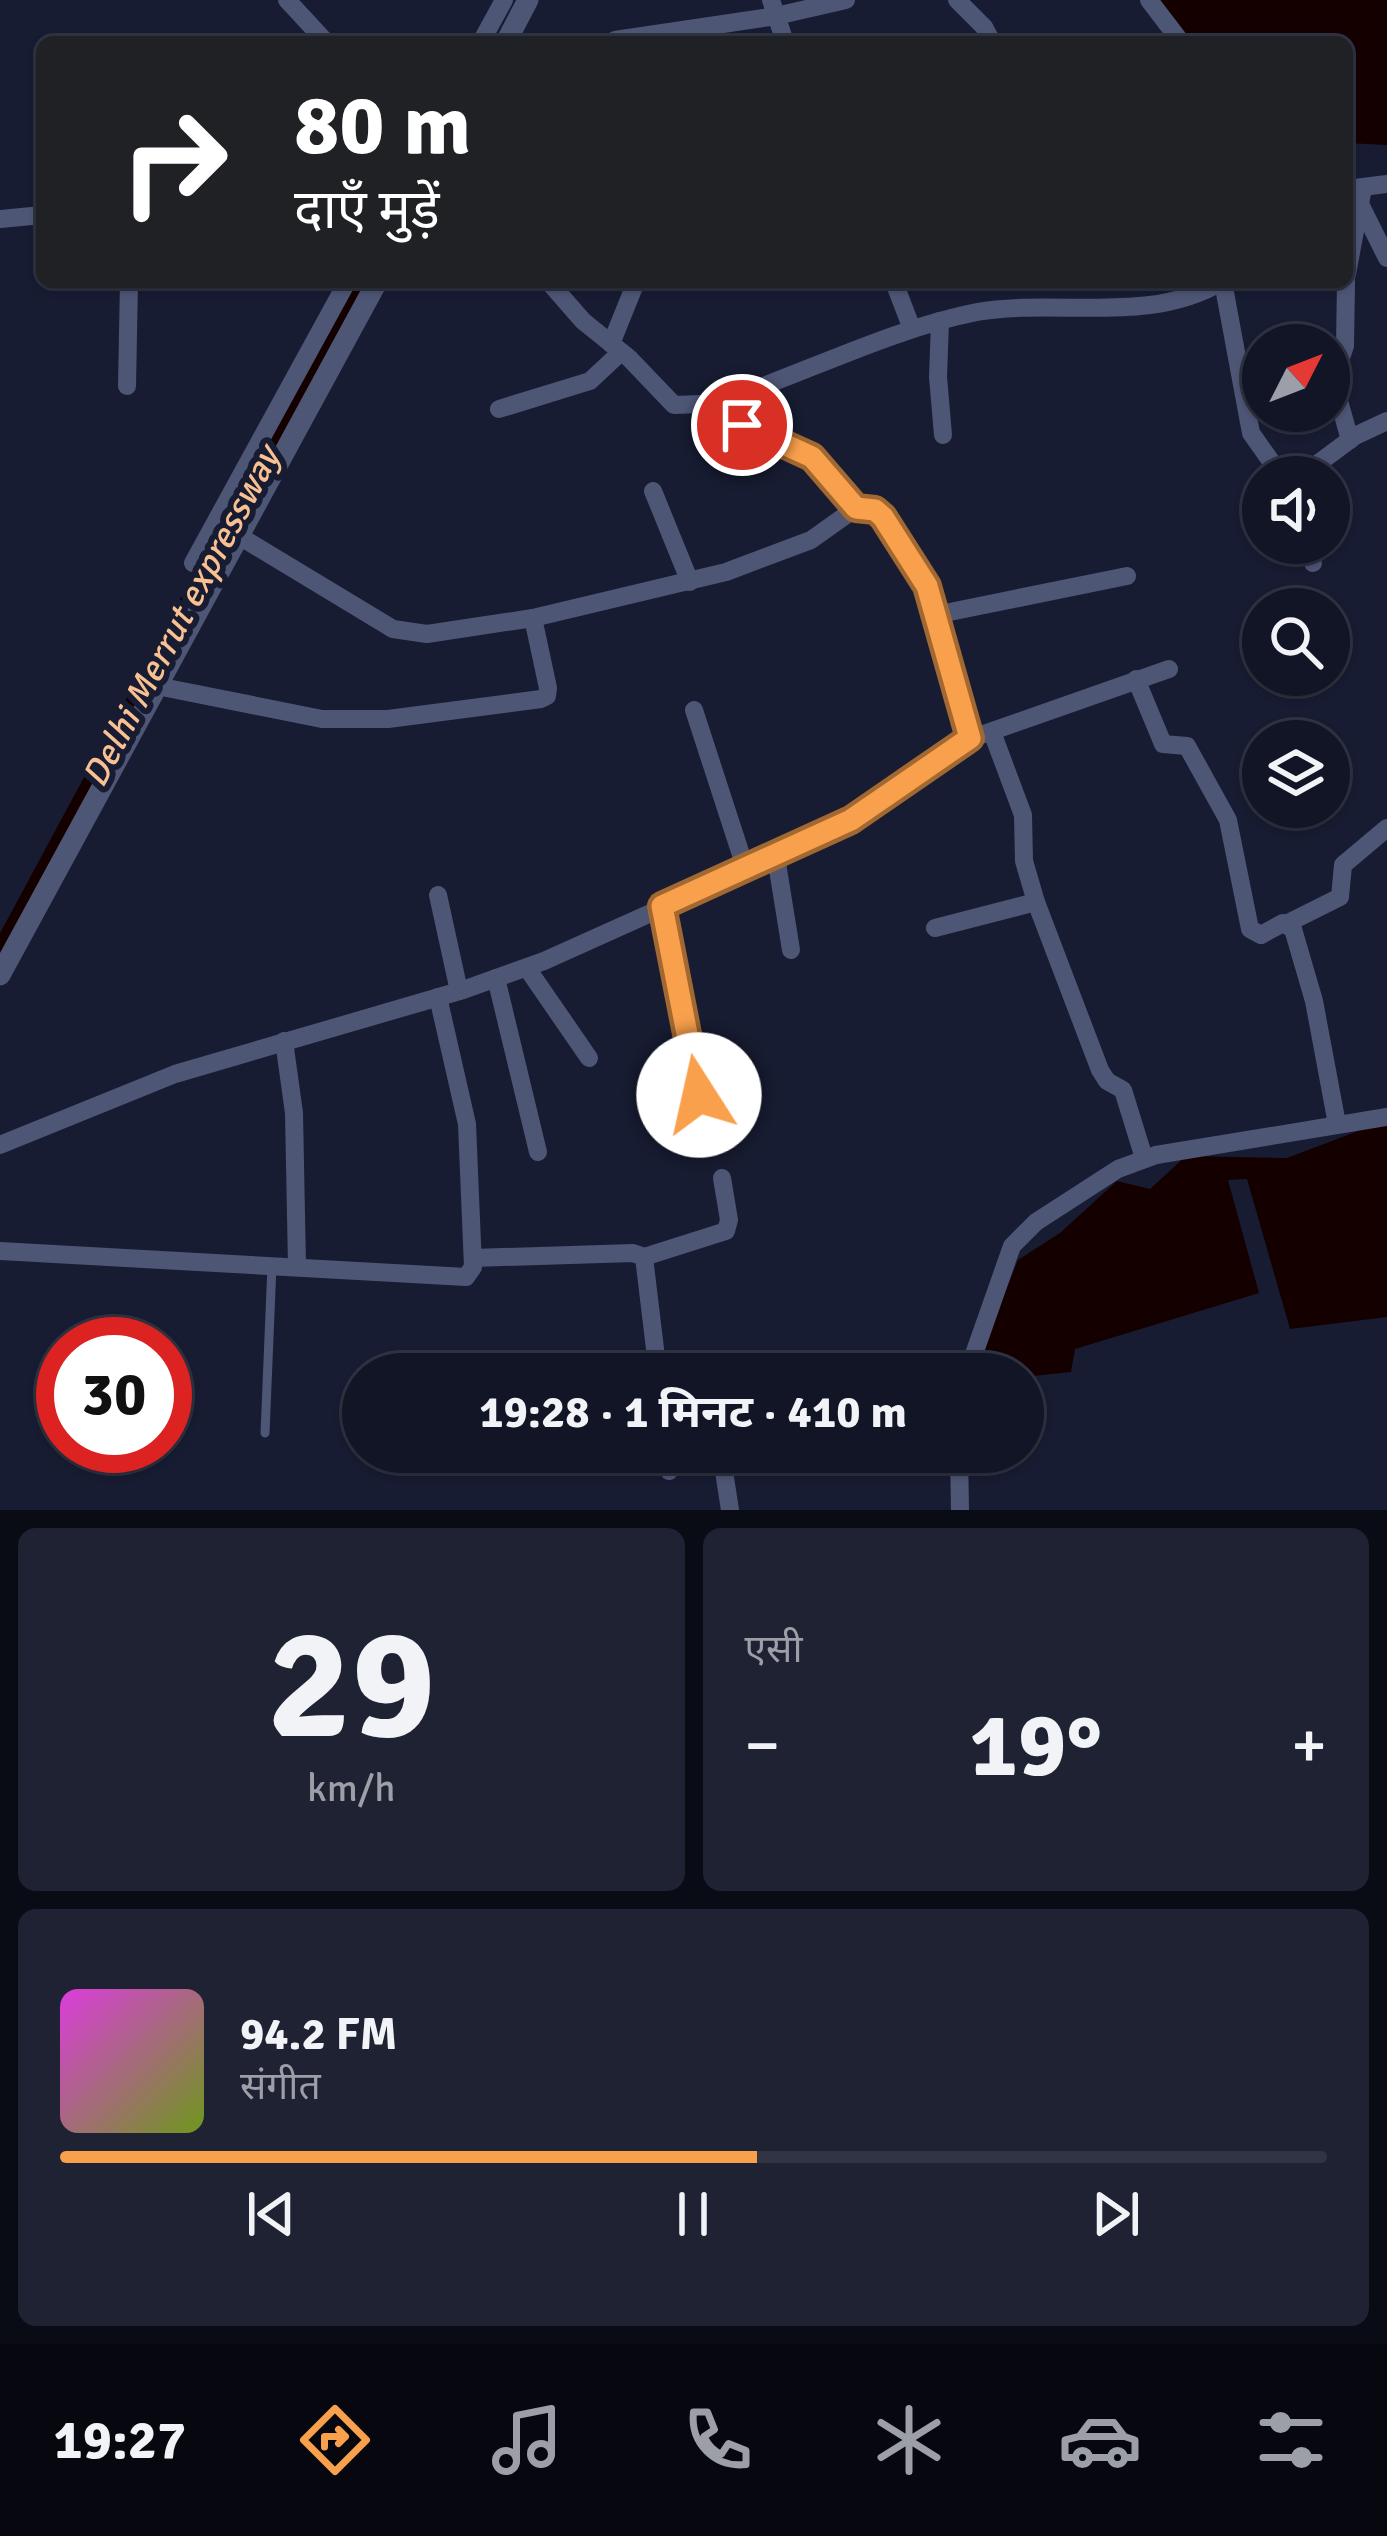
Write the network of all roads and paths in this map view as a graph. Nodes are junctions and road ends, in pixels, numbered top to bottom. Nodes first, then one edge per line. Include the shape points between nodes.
1 (287, 0) edge
2 (504, 0) edge
3 (529, 0) edge
4 (845, 0) edge
5 (957, 0) edge
6 (1149, 0) edge
7 (774, 8) edge
8 (320, 36) edge
9 (484, 36) edge
10 (509, 36) edge
11 (635, 36) edge
12 (989, 36) edge
13 (1176, 36) edge
14 (1387, 184) edge
15 (1357, 193) edge
16 (36, 216) edge
17 (0, 219) edge
18 (1353, 224) edge
19 (1387, 259) edge
20 (130, 288) edge
21 (344, 288) edge
22 (373, 288) edge
23 (555, 288) edge
24 (634, 288) edge
25 (896, 288) edge
26 (1094, 288) edge
27 (1205, 288) edge
28 (1223, 288) edge
29 (1346, 288) edge
30 (1094, 305) junction
31 (940, 321) junction
32 (912, 329) junction
33 (616, 348) junction
34 (127, 386) dead end
35 (730, 403) junction
36 (499, 409) dead end
37 (1387, 421) edge
38 (943, 435) dead end
39 (1350, 440) junction
40 (1267, 456) edge
41 (1328, 456) edge
42 (652, 491) dead end
43 (856, 508) junction
44 (238, 536) junction
45 (193, 563) dead end
46 (1127, 576) dead end
47 (690, 582) junction
48 (935, 615) junction
49 (533, 618) junction
50 (1169, 669) dead end
51 (1136, 679) junction
52 (157, 686) junction
53 (694, 710) dead end
54 (992, 732) junction
55 (970, 738) junction
56 (1387, 828) edge
57 (776, 857) junction
58 (746, 870) junction
59 (438, 895) dead end
60 (1036, 902) junction
61 (662, 906) junction
62 (1286, 924) junction
63 (935, 928) dead end
64 (790, 950) dead end
65 (527, 968) junction
66 (0, 976) edge
67 (496, 978) junction
68 (459, 991) junction
69 (438, 998) junction
70 (284, 1041) junction
71 (589, 1058) dead end
72 (699, 1095) dead end
73 (1387, 1117) edge
74 (1337, 1124) junction
75 (0, 1145) edge
76 (538, 1152) dead end
77 (1144, 1158) junction
78 (722, 1178) dead end
79 (0, 1251) edge
80 (644, 1256) junction
81 (473, 1258) junction
82 (272, 1264) junction
83 (298, 1267) junction
84 (656, 1353) edge
85 (973, 1353) edge
86 (265, 1433) dead end
87 (724, 1473) edge
88 (959, 1473) edge
89 (730, 1510) edge
90 (960, 1510) edge

1 - 8 street
2 - 9 street
3 - 10 street
4 - 7 street
5 - 12 street
6 - 13 street
7 - 11 street
14 - 15 street
15 - 18 street
15 - 19 street
16 - 17 street
20 - 34 street
21 - 45 street
22 - 44 street
23 - 33 street
24 - 33 street
25 - 32 street
26 - 30 street
27 - 30 street via 1156,305
28 - 40 street via 1251,433
29 - 39 street via 1345,346 1333,380
30 - 31 street
31 - 32 street
31 - 38 street
32 - 35 street
33 - 35 street via 674,405
33 - 36 street via 590,381
35 - 43 street via 742,425 812,457
37 - 39 street
39 - 41 street
42 - 47 street
43 - 47 street via 811,540
43 - 48 street via 883,517 927,586
44 - 49 street via 408,634
44 - 52 street
46 - 48 street
47 - 49 street
48 - 55 street
49 - 52 street via 548,688 541,699 388,719 322,719
50 - 51 street
51 - 54 street
51 - 62 street via 1163,744 1187,746 1223,807 1250,929 1262,935
52 - 66 street
53 - 58 street
54 - 55 street
54 - 60 street via 1023,815
55 - 57 street via 851,820
56 - 62 street via 1343,865 1340,897
57 - 58 street
57 - 64 street
58 - 61 street
59 - 68 street
60 - 63 street
60 - 77 street via 1100,1070 1123,1090
61 - 65 street
61 - 72 street
62 - 74 street via 1306,967
65 - 67 street
65 - 71 street
67 - 68 street
67 - 76 street
68 - 69 street
69 - 70 street
69 - 81 street via 464,1097
70 - 75 street via 175,1074
70 - 83 street
73 - 74 street
74 - 77 street
77 - 85 street via 1022,1233
78 - 80 street via 726,1231
79 - 82 street
80 - 81 street
80 - 84 street
81 - 83 street via 471,1274 458,1279
82 - 83 street
82 - 86 lane
87 - 89 street
88 - 90 street

